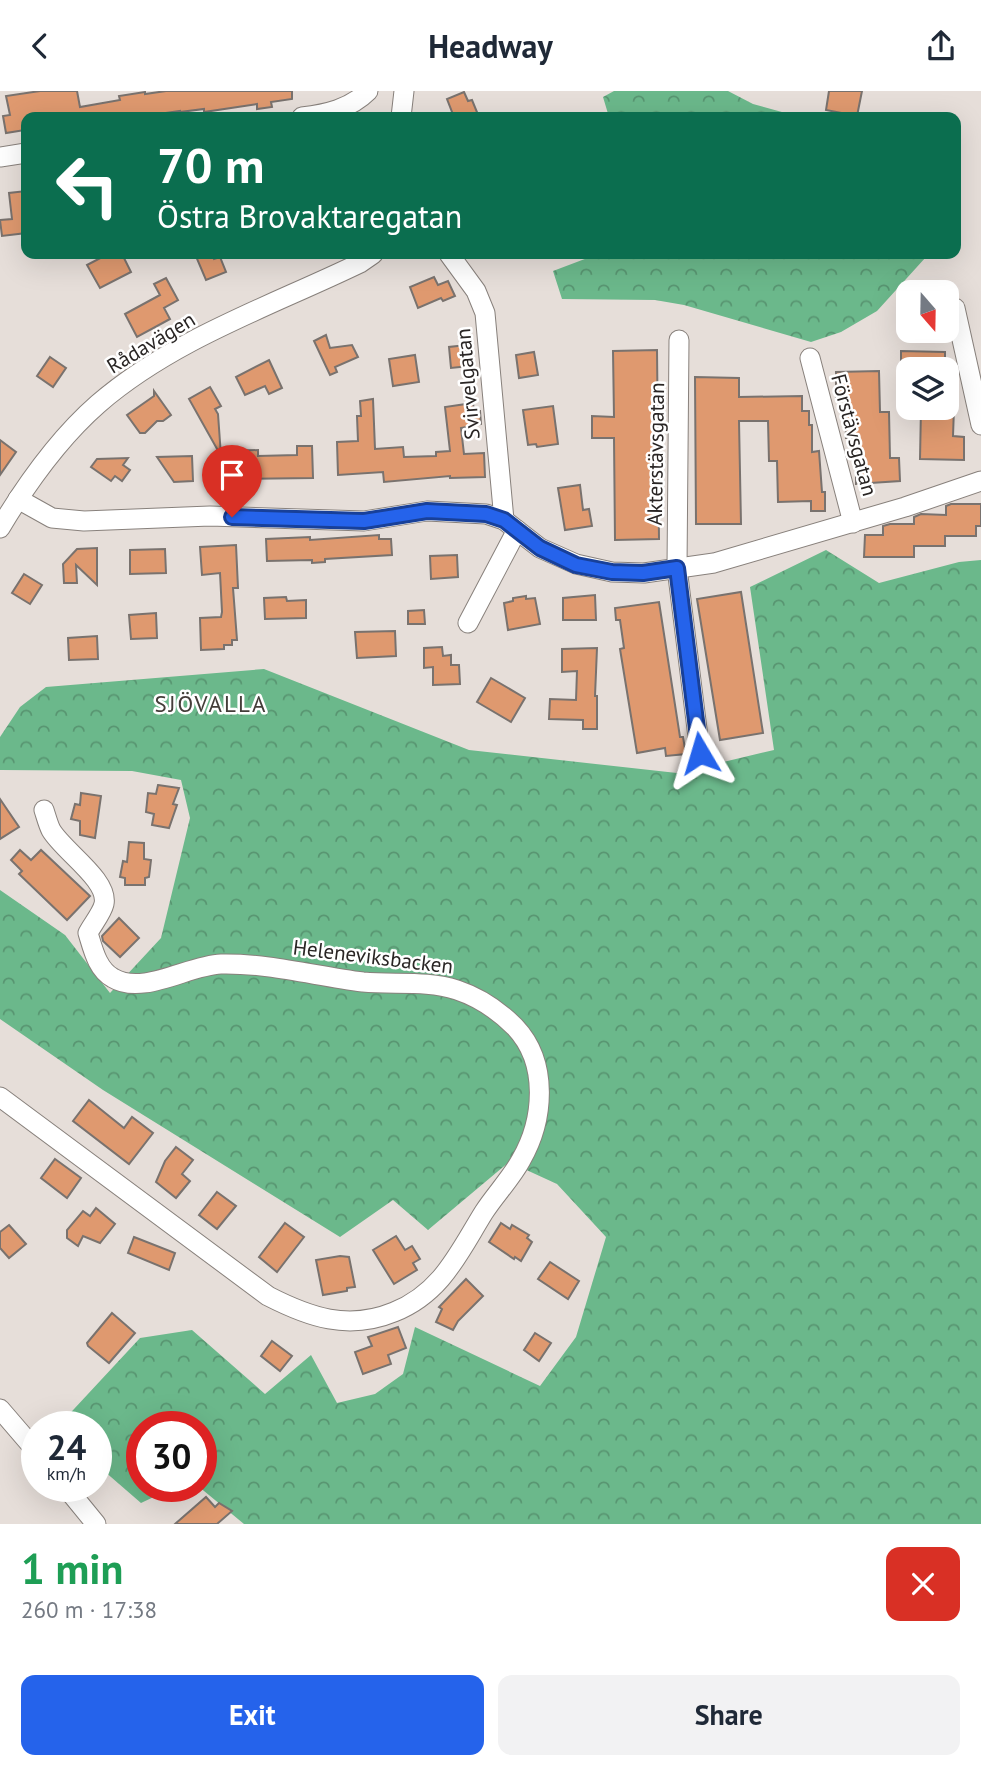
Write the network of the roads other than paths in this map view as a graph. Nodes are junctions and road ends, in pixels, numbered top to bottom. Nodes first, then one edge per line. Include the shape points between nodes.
1 (368, 91) edge
2 (404, 91) edge
3 (330, 112) edge
4 (402, 112) edge
5 (21, 154) edge
6 (0, 157) edge
7 (366, 259) edge
8 (453, 259) edge
9 (959, 326) edge
10 (680, 340) dead end
11 (810, 358) dead end
12 (981, 425) edge
13 (981, 481) edge
14 (18, 499) junction
15 (853, 523) junction
16 (511, 525) junction
17 (0, 528) edge
18 (677, 568) junction
19 (468, 623) dead end
20 (700, 753) dead end
21 (44, 810) dead end
22 (0, 1097) edge
23 (0, 1409) edge
24 (21, 1433) edge
25 (78, 1502) edge
26 (96, 1524) edge

1 - 3 street
2 - 4 street
5 - 6 street
7 - 14 street, Rådavägen via 170,353 132,377 75,426
8 - 16 street, Svirvelgatan via 476,291 485,313
9 - 12 street
10 - 18 street, Akterstävsgatan
11 - 15 street, Förstävsgatan
13 - 15 street
14 - 16 street via 52,518 84,521 210,516 364,521 427,511 486,514
14 - 17 street, Rådavägen
15 - 18 street via 714,563
16 - 18 street via 540,548 576,565 643,573
16 - 19 street
18 - 20 street, Akterstävsgatan
21 - 22 street, Heleneviksbacken via 52,831 103,893 104,905 88,933 96,960 113,978 139,984 219,964 454,989 475,997 516,1028 538,1072 539,1106 534,1134 520,1163 444,1276 416,1301 393,1313 359,1321 301,1313 268,1296
23 - 24 street
25 - 26 street

